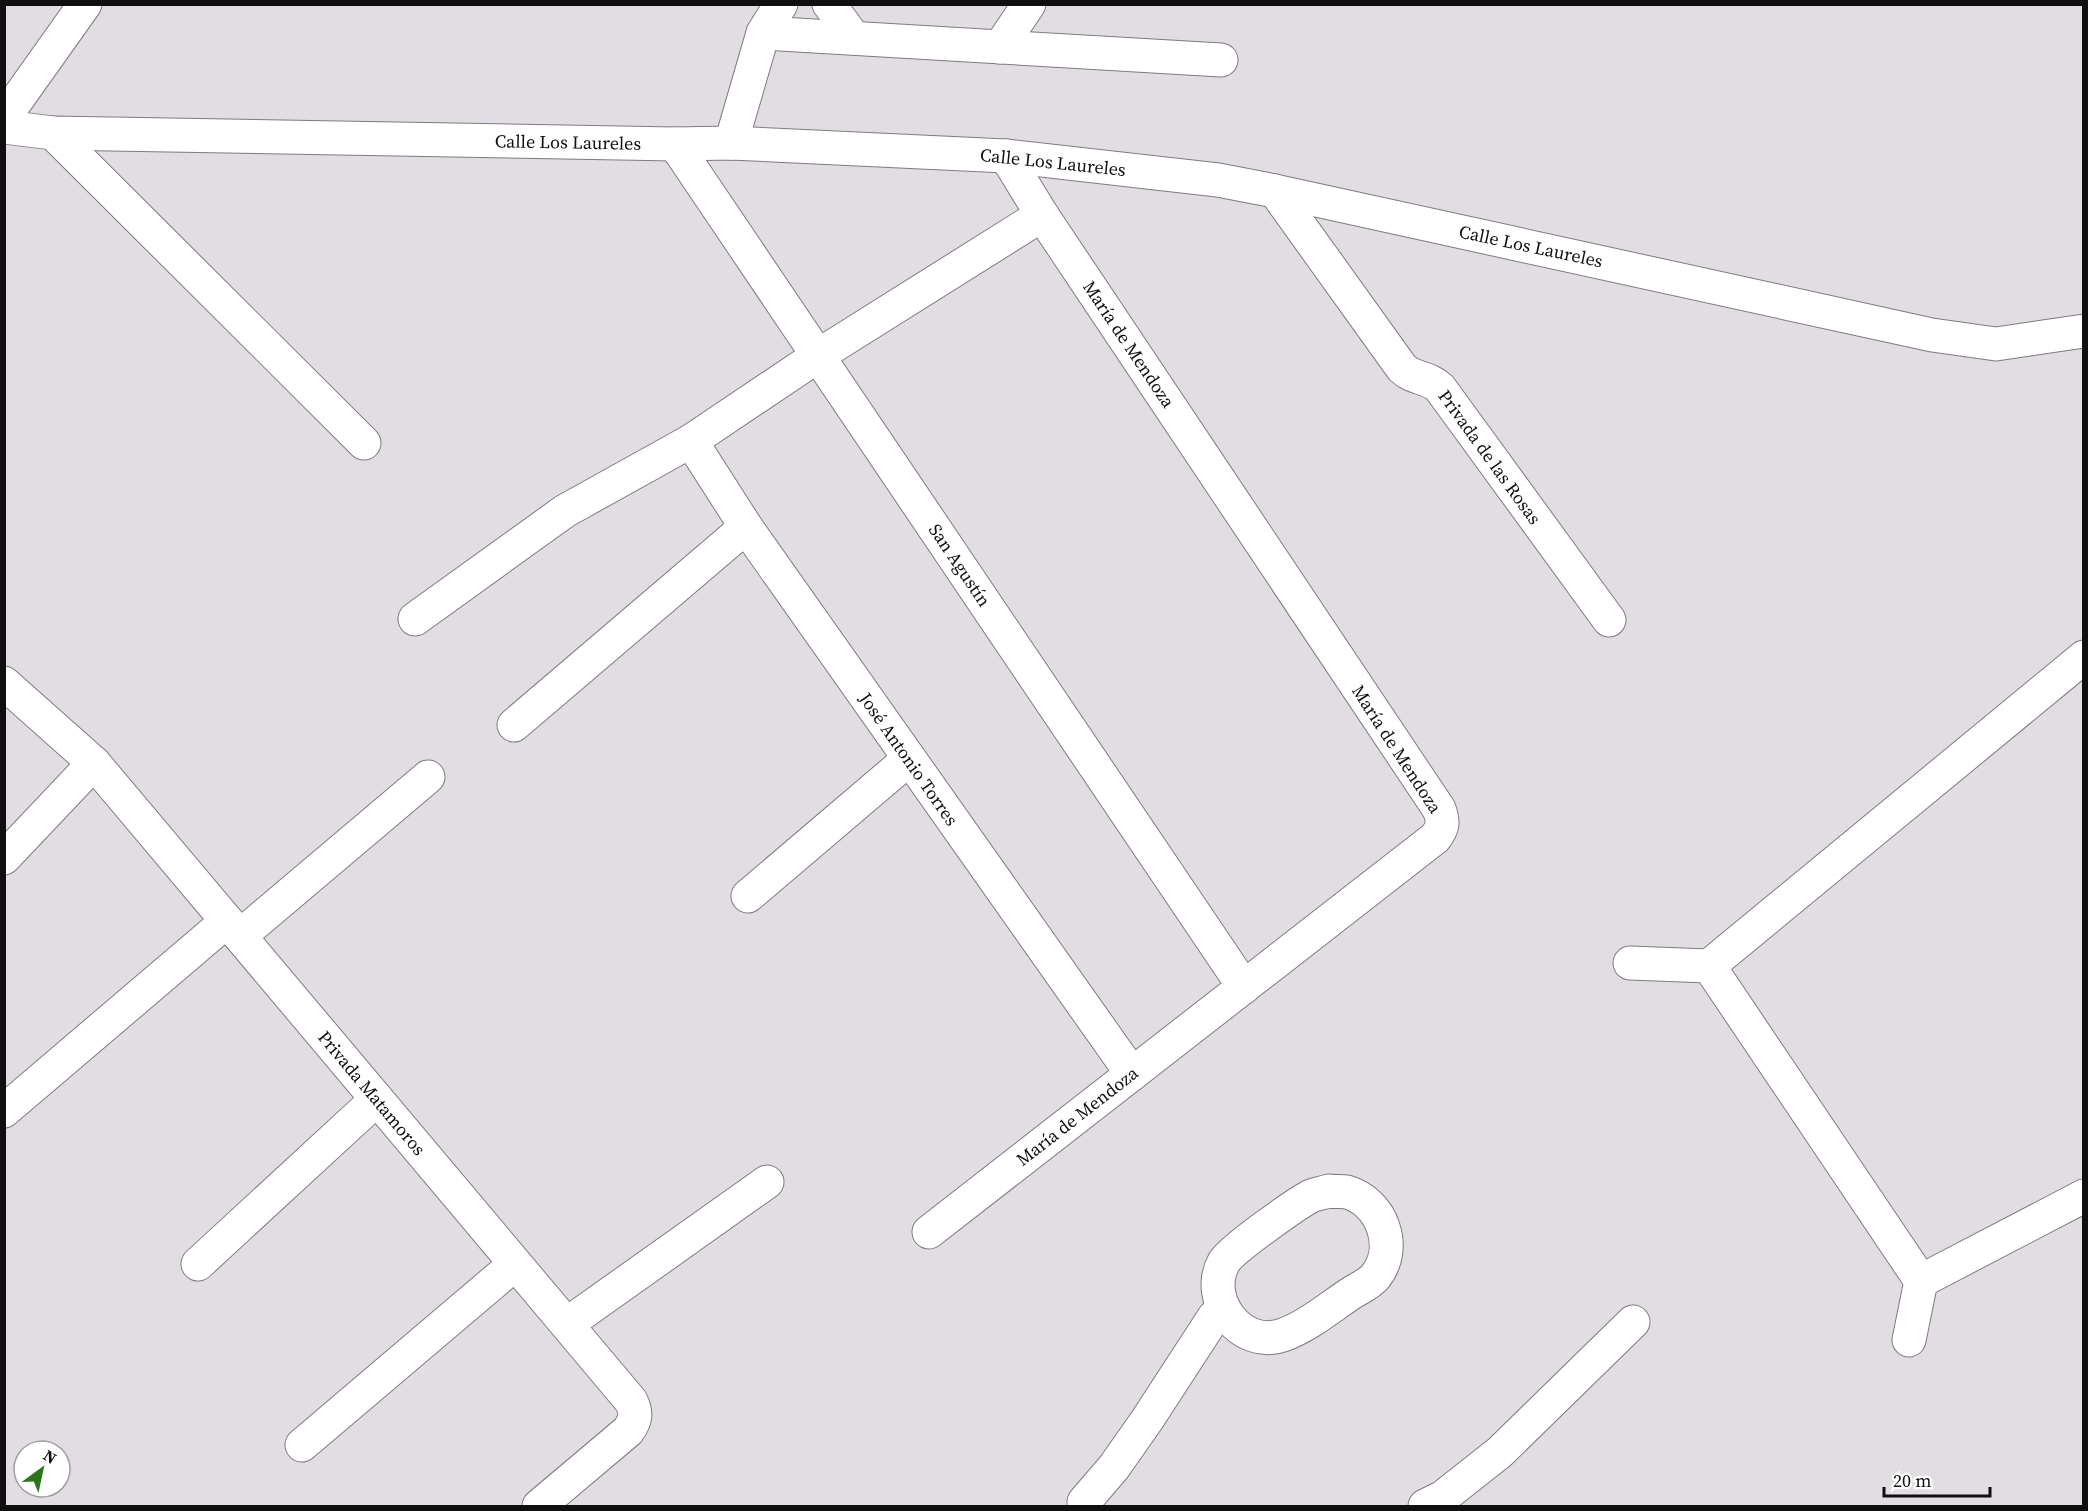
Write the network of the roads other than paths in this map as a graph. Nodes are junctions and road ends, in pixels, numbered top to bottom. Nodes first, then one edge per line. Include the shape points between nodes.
1 (85, 4) edge
2 (781, 4) edge
3 (829, 4) edge
4 (1029, 4) edge
5 (763, 33) junction
6 (854, 38) junction
7 (1000, 47) junction
8 (1221, 60) dead end
9 (4, 118) edge
10 (4, 127) edge
11 (53, 133) junction
12 (731, 143) junction
13 (675, 144) junction
14 (1006, 156) junction
15 (1275, 191) junction
16 (1042, 214) junction
17 (2084, 332) edge
18 (819, 355) junction
19 (691, 441) junction
20 (364, 443) dead end
21 (746, 527) junction
22 (415, 618) dead end
23 (1609, 620) dead end
24 (2084, 657) edge
25 (4, 683) edge
26 (514, 725) dead end
27 (909, 759) junction
28 (94, 763) junction
29 (428, 777) dead end
30 (4, 858) edge
31 (748, 896) dead end
32 (233, 929) junction
33 (1630, 963) dead end
34 (1709, 966) junction
35 (1244, 987) junction
36 (1132, 1074) junction
37 (377, 1099) junction
38 (4, 1111) edge
39 (767, 1182) dead end
40 (2084, 1196) edge
41 (929, 1232) dead end
42 (198, 1264) dead end
43 (515, 1264) junction
44 (1921, 1281) junction
45 (1224, 1310) junction
46 (1633, 1322) dead end
47 (567, 1324) junction
48 (1909, 1340) dead end
49 (302, 1446) dead end
50 (1439, 1503) edge
51 (1085, 1505) edge
52 (539, 1506) edge

1 - 9 street
2 - 5 street
3 - 6 street
4 - 7 street
5 - 6 street
5 - 12 street
6 - 7 street
7 - 8 street
10 - 11 street, Calle Los Laureles
11 - 13 street, Calle Los Laureles
11 - 20 street
12 - 13 street, Calle Los Laureles
12 - 14 street, Calle Los Laureles
13 - 18 street, San Agustín
14 - 15 street, Calle Los Laureles via 1218,180
14 - 16 street, María de Mendoza
15 - 17 street, Calle Los Laureles via 1932,335 1996,344
15 - 23 street, Privada de las Rosas via 1402,368 1440,388
16 - 18 street
16 - 35 street, María de Mendoza via 1443,819 1435,838
18 - 19 street
18 - 35 street, San Agustín
19 - 21 street, José Antonio Torres
19 - 22 street via 565,511
21 - 26 street
21 - 27 street, José Antonio Torres
24 - 34 street
25 - 28 street, Privada Matamoros
27 - 31 street
27 - 36 street, José Antonio Torres
28 - 30 street
28 - 32 street, Privada Matamoros
29 - 32 street
32 - 37 street, Privada Matamoros
32 - 38 street
33 - 34 street
34 - 44 street
35 - 36 street, María de Mendoza
36 - 41 street, María de Mendoza
37 - 42 street
37 - 43 street, Privada Matamoros
39 - 47 street
40 - 44 street
43 - 47 street, Privada Matamoros
43 - 49 street
44 - 48 street
45 - 45 street via 1219,1294 1224,1262 1312,1196 1329,1191 1347,1192 1376,1212 1387,1246 1374,1278 1294,1331 1262,1337 1246,1332
45 - 51 street via 1214,1317 1147,1420
46 - 50 street via 1500,1452
47 - 52 street, Privada Matamoros via 631,1401 636,1411 635,1422

